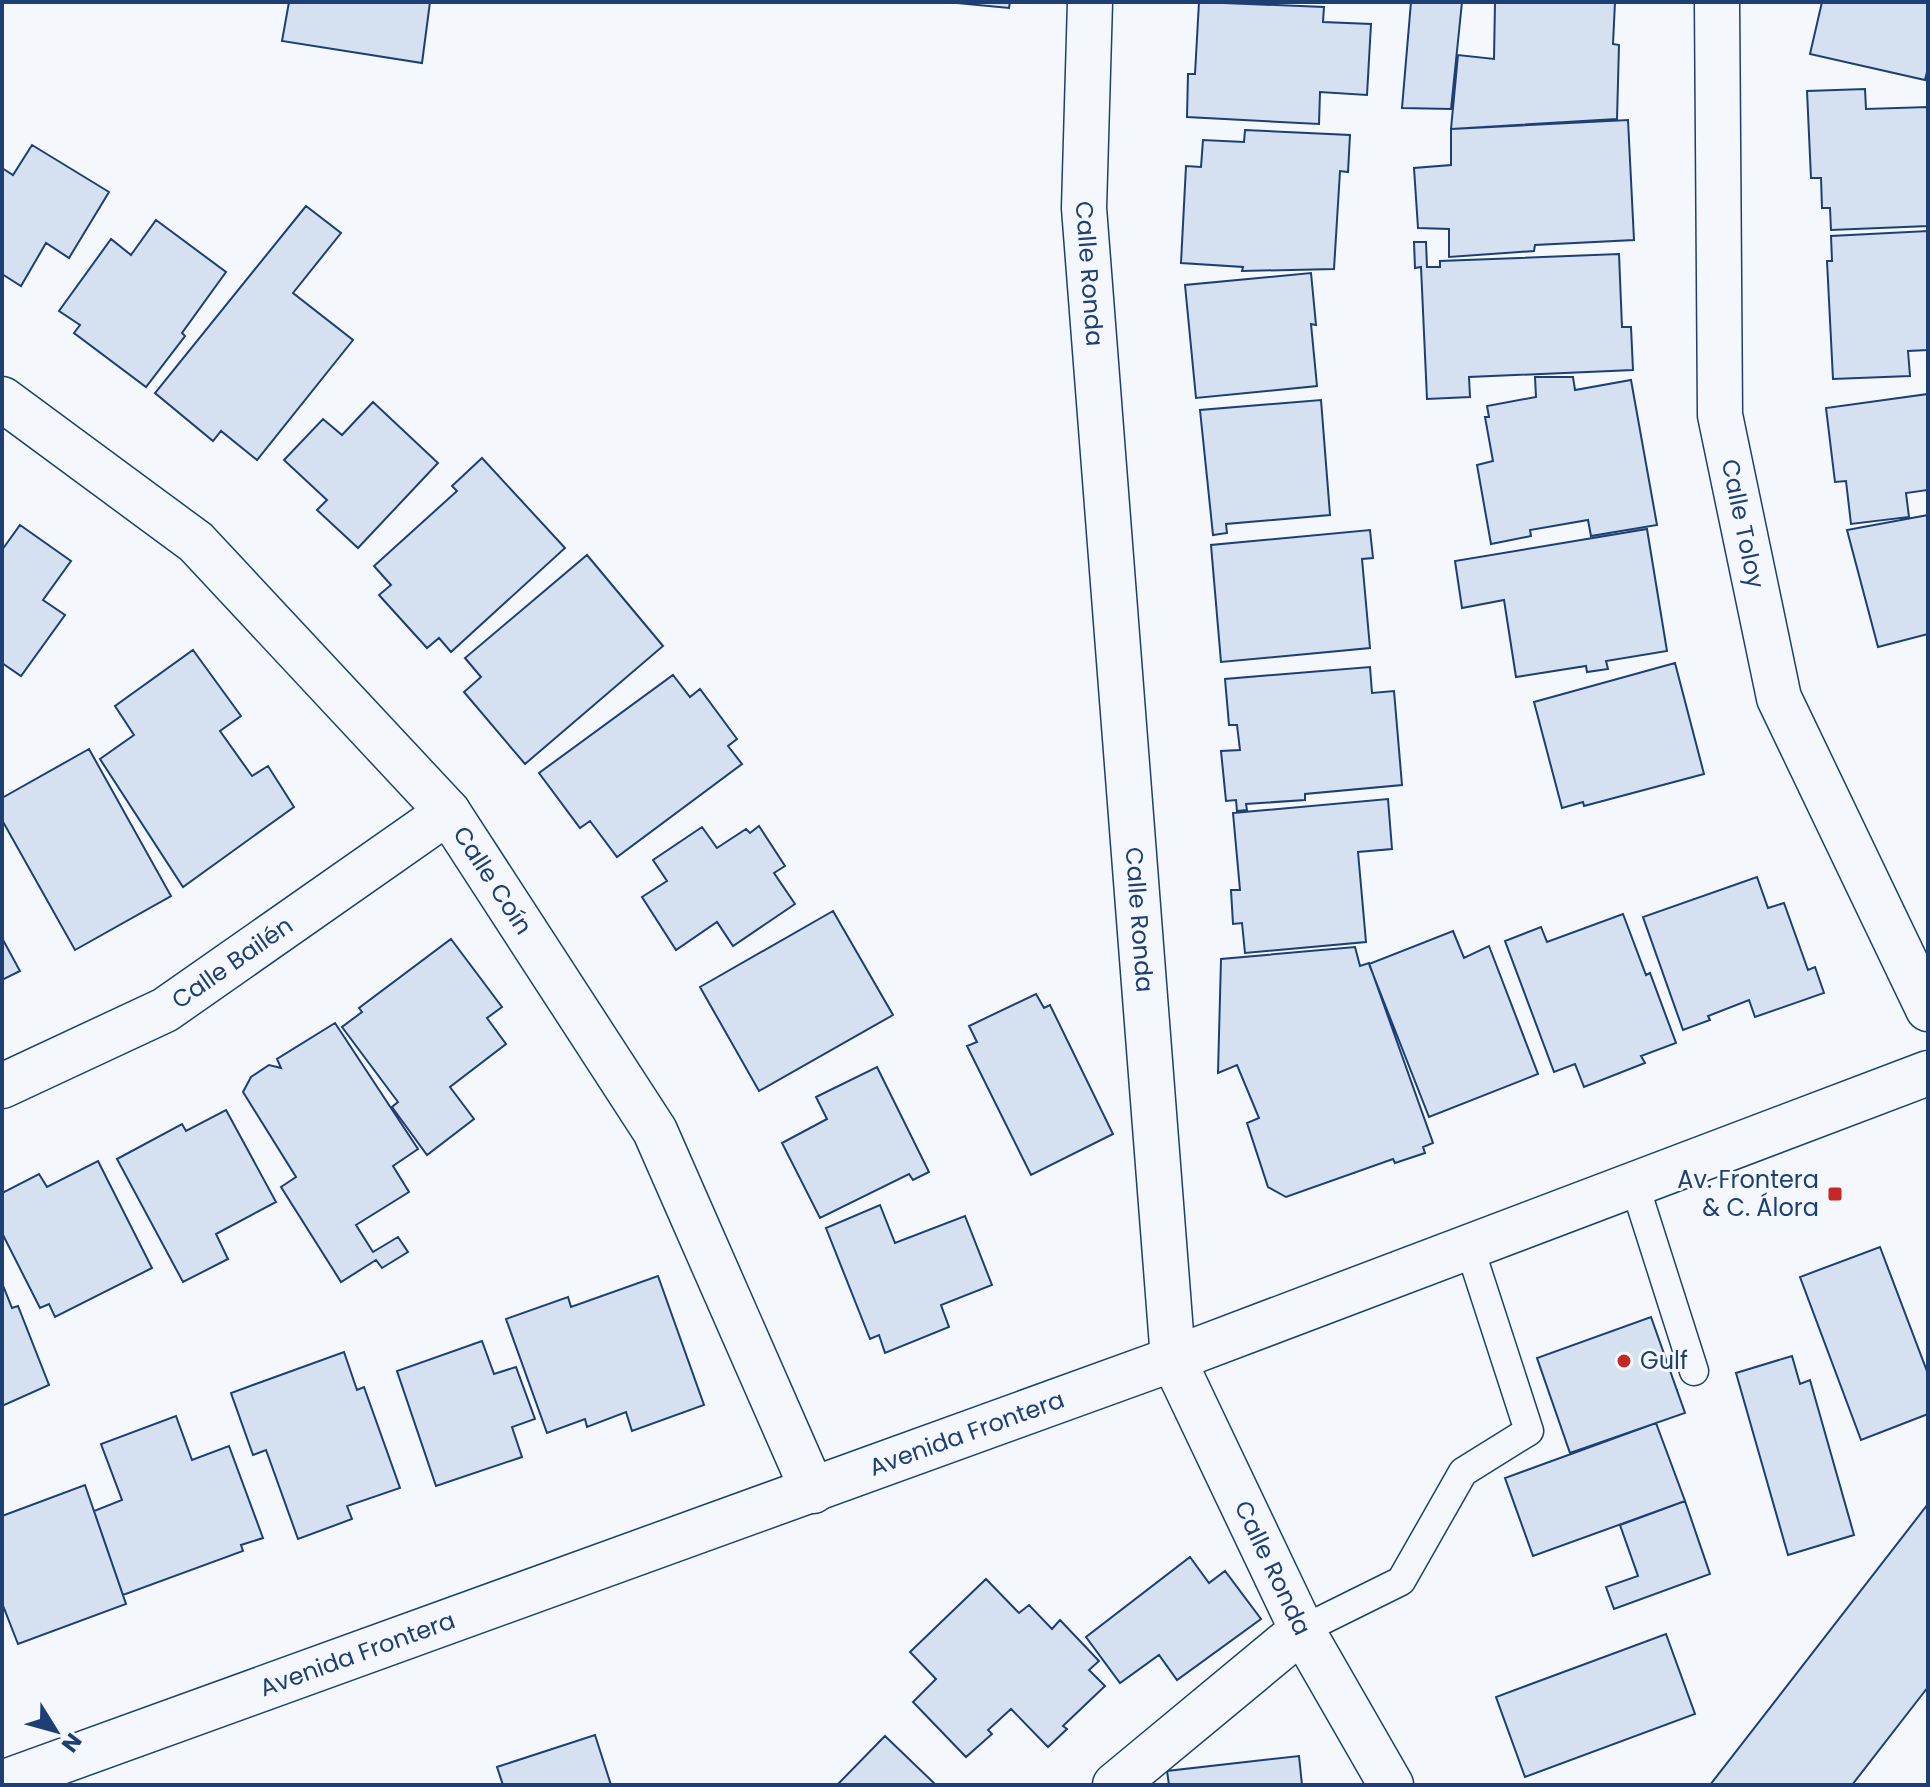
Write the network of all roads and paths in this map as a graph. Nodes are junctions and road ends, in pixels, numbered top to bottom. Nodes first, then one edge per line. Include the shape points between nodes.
1 (1090, 2) edge
2 (1717, 2) edge
3 (2, 399) edge
4 (448, 812) junction
5 (1928, 1009) edge
6 (1928, 1073) edge
7 (2, 1086) edge
8 (1635, 1186) junction
9 (1469, 1246) junction
10 (1173, 1359) junction
11 (1694, 1371) dead end
12 (813, 1491) junction
13 (1302, 1630) junction
14 (2, 1783) edge
15 (1115, 1785) edge
16 (1391, 1785) edge

1 - 10 street, Calle Ronda via 1084,208
2 - 5 street, Calle Toloy via 1720,415 1779,698
3 - 4 street, Calle Coín via 196,542
4 - 7 street, Calle Bailén via 165,1010
4 - 12 street, Calle Coín via 655,1131
6 - 8 street, Avenida Frontera
8 - 9 street, Avenida Frontera
8 - 11 lane
9 - 10 street, Avenida Frontera
9 - 13 lane via 1529,1431 1463,1472 1401,1581
10 - 12 street, Avenida Frontera
10 - 13 street, Calle Ronda
12 - 14 street, Avenida Frontera
13 - 15 street
13 - 16 street, Calle Ronda

